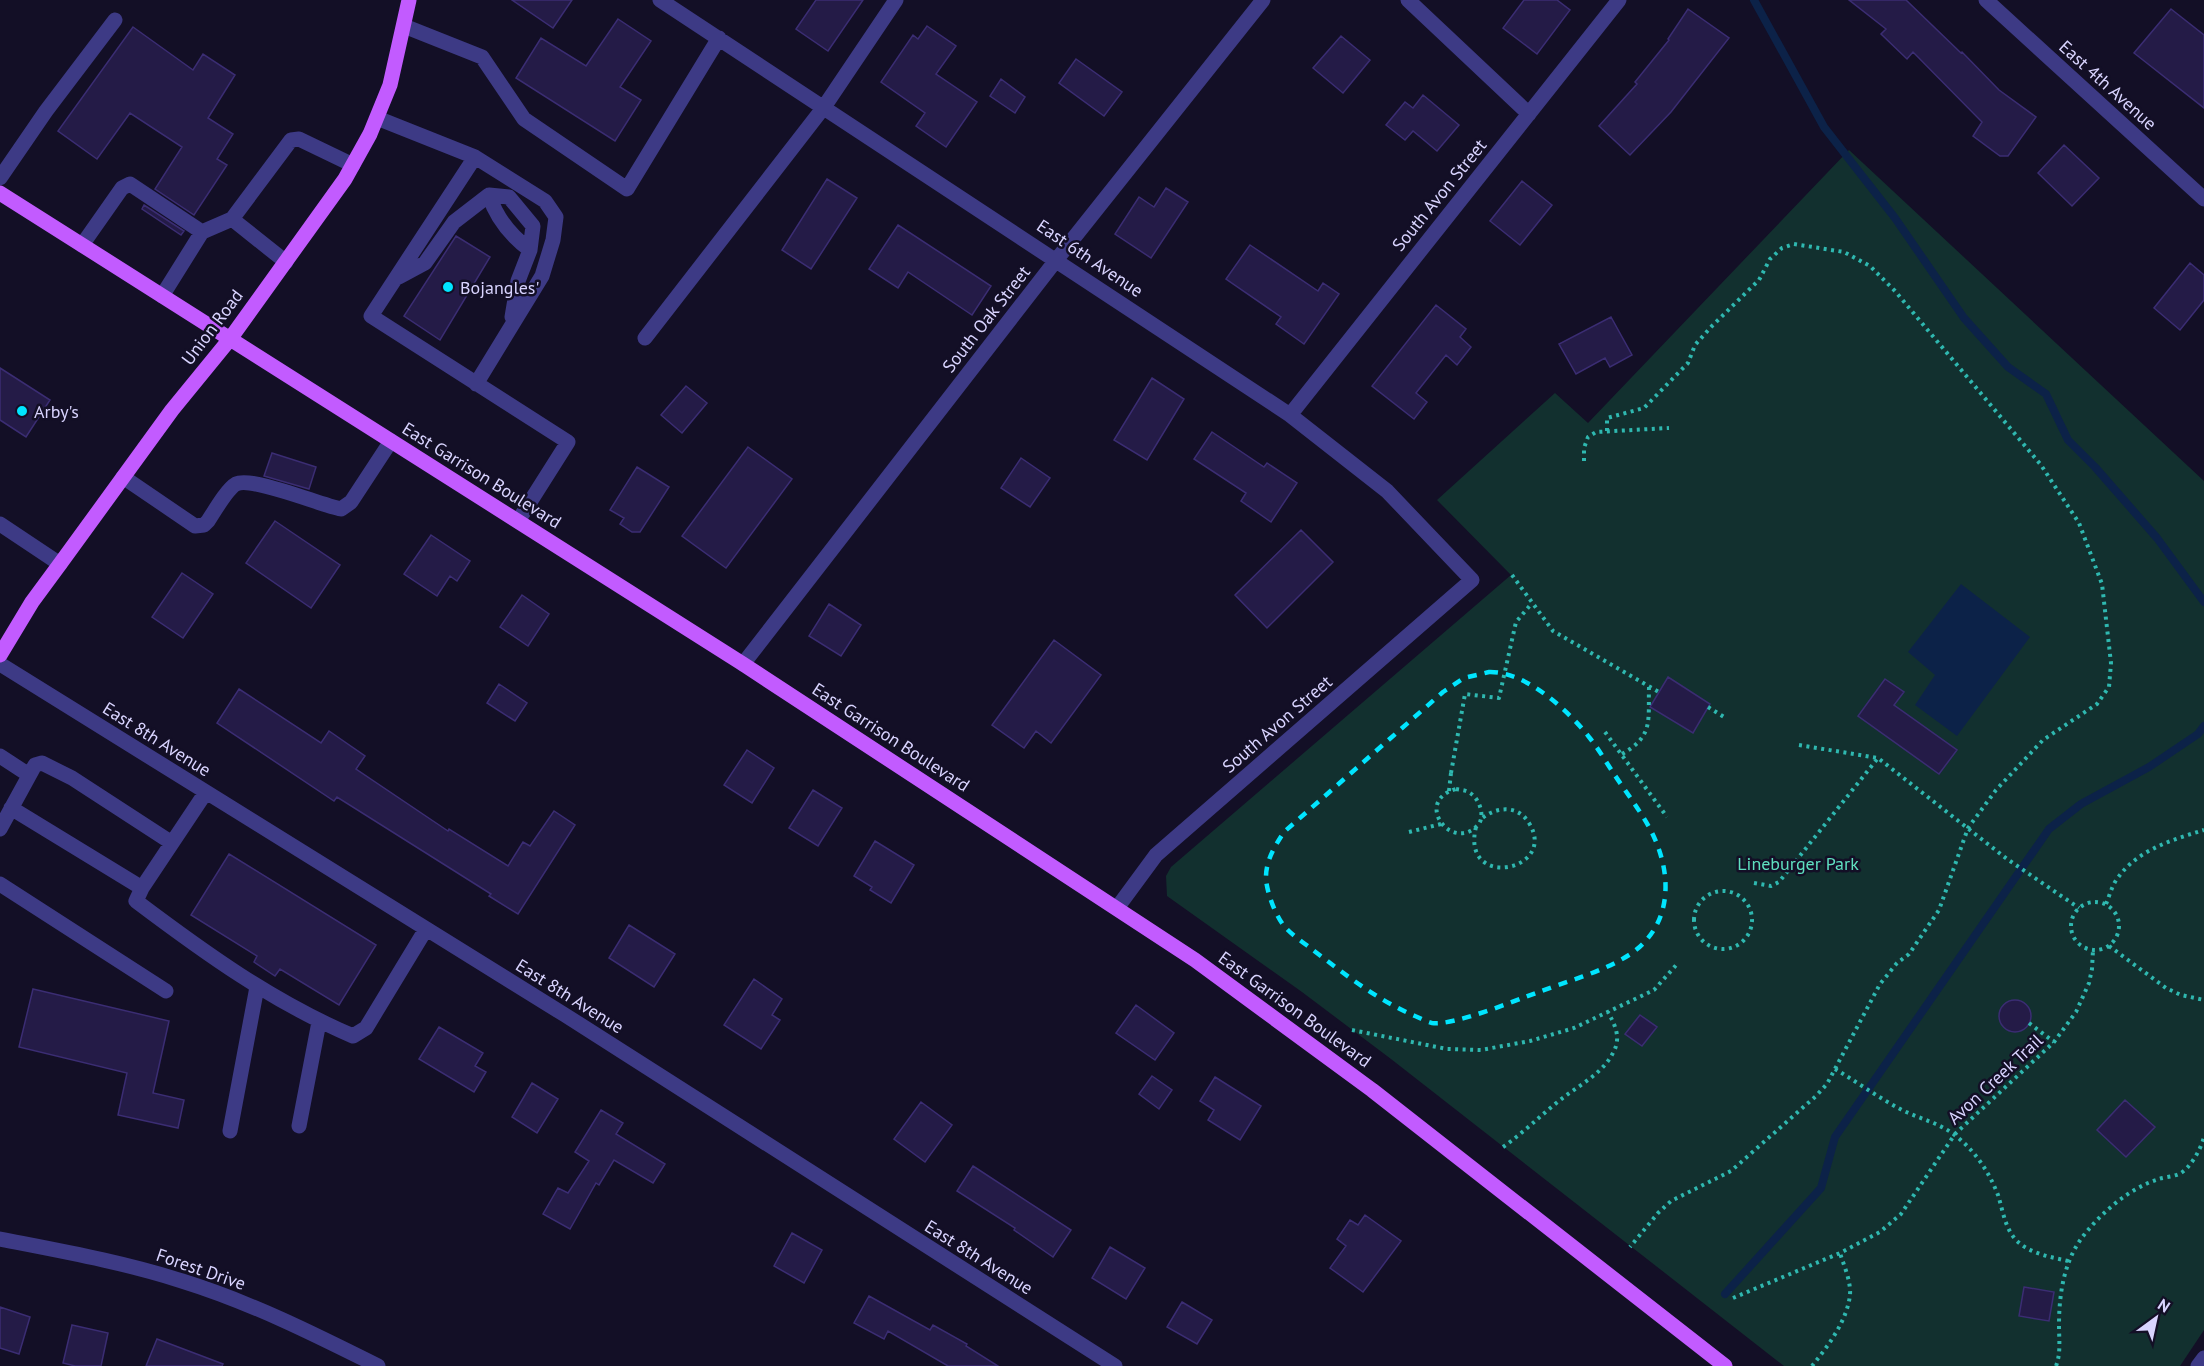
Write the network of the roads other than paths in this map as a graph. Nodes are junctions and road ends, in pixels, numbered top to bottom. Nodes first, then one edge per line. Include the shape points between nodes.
1 (409, 0) edge
2 (660, 0) edge
3 (896, 0) edge
4 (1263, 0) edge
5 (1408, 0) edge
6 (1619, 0) edge
7 (1986, 0) edge
8 (115, 20) dead end
9 (404, 26) junction
10 (719, 38) junction
11 (824, 107) junction
12 (1529, 114) junction
13 (377, 118) junction
14 (475, 158) junction
15 (353, 165) junction
16 (0, 178) edge
17 (0, 193) edge
18 (489, 195) junction
19 (2204, 199) edge
20 (232, 219) junction
21 (202, 232) junction
22 (82, 245) junction
23 (530, 250) junction
24 (1057, 259) junction
25 (286, 262) junction
26 (396, 279) junction
27 (162, 296) junction
28 (510, 326) junction
29 (645, 338) dead end
30 (230, 339) junction
31 (476, 384) junction
32 (1290, 415) junction
33 (391, 441) junction
34 (123, 477) junction
35 (518, 521) junction
36 (0, 524) edge
37 (60, 564) junction
38 (1472, 580) joint
39 (0, 655) edge
40 (0, 664) edge
41 (743, 664) junction
42 (0, 756) edge
43 (29, 776) junction
44 (206, 792) junction
45 (11, 808) junction
46 (0, 829) edge
47 (172, 843) junction
48 (0, 884) edge
49 (142, 888) junction
50 (1118, 908) junction
51 (426, 929) junction
52 (257, 987) junction
53 (166, 991) dead end
54 (319, 1022) junction
55 (299, 1126) dead end
56 (230, 1131) dead end
57 (0, 1239) edge
58 (2204, 1358) edge
59 (378, 1366) edge
60 (1114, 1366) edge
61 (1725, 1366) edge
62 (2198, 1366) edge

1 - 9 main road, Union Road
2 - 10 street, East 6th Avenue
3 - 11 street
4 - 24 street, South Oak Street
5 - 12 street
6 - 12 street, South Avon Street
7 - 19 street, East 4th Avenue
8 - 16 street
9 - 10 street via 482,57 524,119 627,189
9 - 13 main road, Union Road via 390,85
10 - 11 street, East 6th Avenue
11 - 24 street, East 6th Avenue
11 - 29 street
12 - 32 street, South Avon Street
13 - 14 street
13 - 15 main road, Union Road
14 - 26 street
14 - 28 street via 544,201 556,217 542,276
15 - 20 street via 299,139 291,140
15 - 25 main road, Union Road
17 - 22 main road, East Garrison Boulevard
18 - 23 street via 494,212 516,240
18 - 23 street via 509,196 533,226
18 - 26 street via 454,222 424,263
20 - 21 street
20 - 25 street
21 - 22 street via 130,184 122,188
21 - 27 street
22 - 27 main road, East Garrison Boulevard
23 - 28 street via 518,281
24 - 32 street, East 6th Avenue
24 - 41 street, South Oak Street
25 - 30 main road, Union Road
26 - 31 street via 370,316
27 - 30 main road, East Garrison Boulevard
28 - 31 street
30 - 33 main road, East Garrison Boulevard
30 - 34 main road, Union Road
31 - 35 street via 568,442
32 - 38 street, East 6th Avenue via 1387,491
33 - 34 street via 351,502 341,509 254,483 237,483 208,521 195,526
33 - 35 main road, East Garrison Boulevard
34 - 37 main road, Union Road
35 - 41 main road, East Garrison Boulevard
36 - 37 street
37 - 39 main road, Union Road
38 - 50 street, South Avon Street via 1155,855
40 - 44 street, East 8th Avenue
41 - 50 main road, East Garrison Boulevard
42 - 43 street
43 - 45 street
43 - 47 street via 35,765 42,763
44 - 47 street
44 - 51 street, East 8th Avenue
45 - 46 street
45 - 49 street
47 - 49 street
48 - 53 street
49 - 52 street via 136,901
50 - 61 main road, East Garrison Boulevard via 1372,1090
51 - 54 street via 366,1028 353,1036
51 - 60 street, East 8th Avenue
52 - 54 street
52 - 56 street
54 - 55 street
57 - 59 street, Forest Drive via 183,1281 283,1319
58 - 62 street

